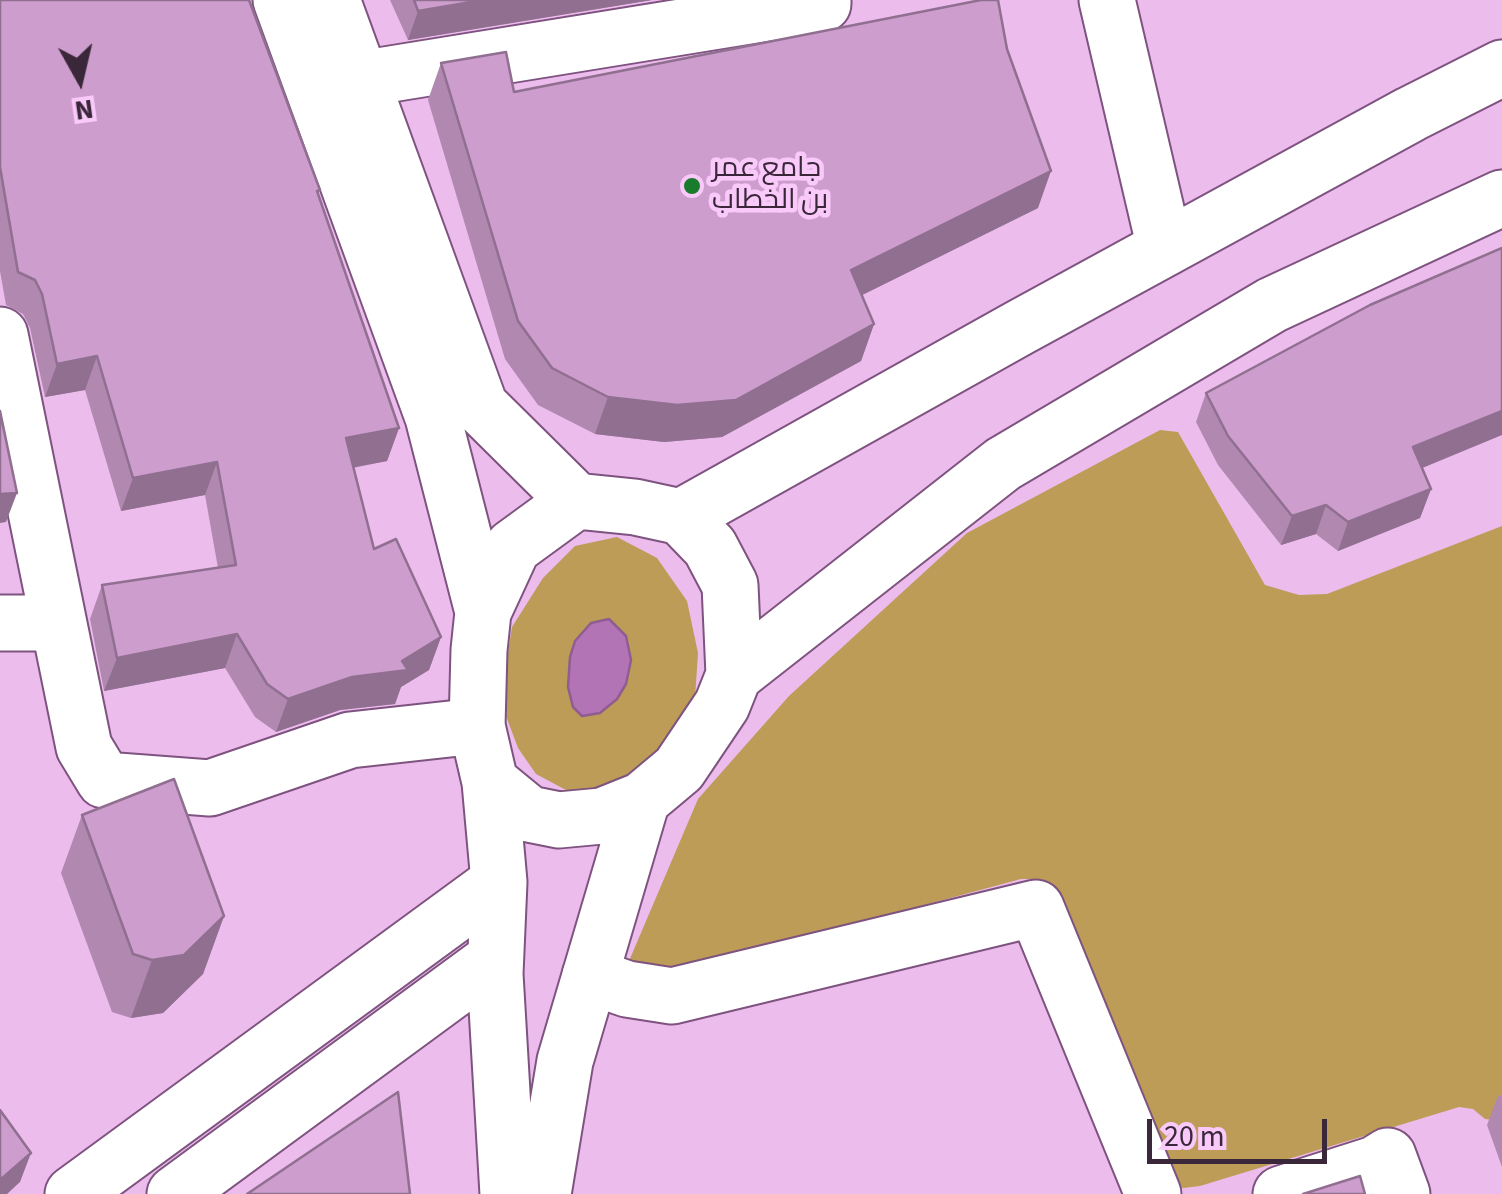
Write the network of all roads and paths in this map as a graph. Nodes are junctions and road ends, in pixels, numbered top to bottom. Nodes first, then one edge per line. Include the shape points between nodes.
1 (281, 0) edge
2 (332, 0) edge
3 (823, 0) edge
4 (1107, 0) edge
5 (1502, 68) edge
6 (360, 78) junction
7 (1502, 198) edge
8 (1164, 248) junction
9 (0, 336) edge
10 (576, 501) junction
11 (681, 516) junction
12 (483, 612) junction
13 (58, 623) junction
14 (0, 624) edge
15 (734, 675) junction
16 (477, 726) junction
17 (490, 782) junction
18 (642, 800) junction
19 (498, 882) junction
20 (495, 958) junction
21 (590, 976) junction
22 (73, 1194) edge
23 (175, 1194) edge
24 (508, 1194) edge
25 (544, 1194) edge
26 (1154, 1194) edge
27 (1281, 1194) edge
28 (1402, 1194) edge

1 - 12 main road via 433,417
2 - 6 main road
3 - 6 main road
4 - 8 main road
5 - 8 main road
6 - 10 main road via 480,406
7 - 15 main road via 1272,305 1003,464
8 - 11 main road
9 - 13 main road
10 - 11 main road
10 - 12 main road via 513,547
11 - 15 main road via 710,547 730,585
12 - 16 main road
13 - 14 main road
13 - 16 main road via 84,747 104,780 210,788 350,740
15 - 18 main road via 679,769
16 - 17 main road
17 - 18 main road via 530,814 559,820 602,816
17 - 19 main road
18 - 21 main road
19 - 20 main road
19 - 22 main road
20 - 23 main road
20 - 24 main road
21 - 25 main road via 565,1061
21 - 26 main road via 672,996 1036,908
27 - 28 main road via 1388,1156

